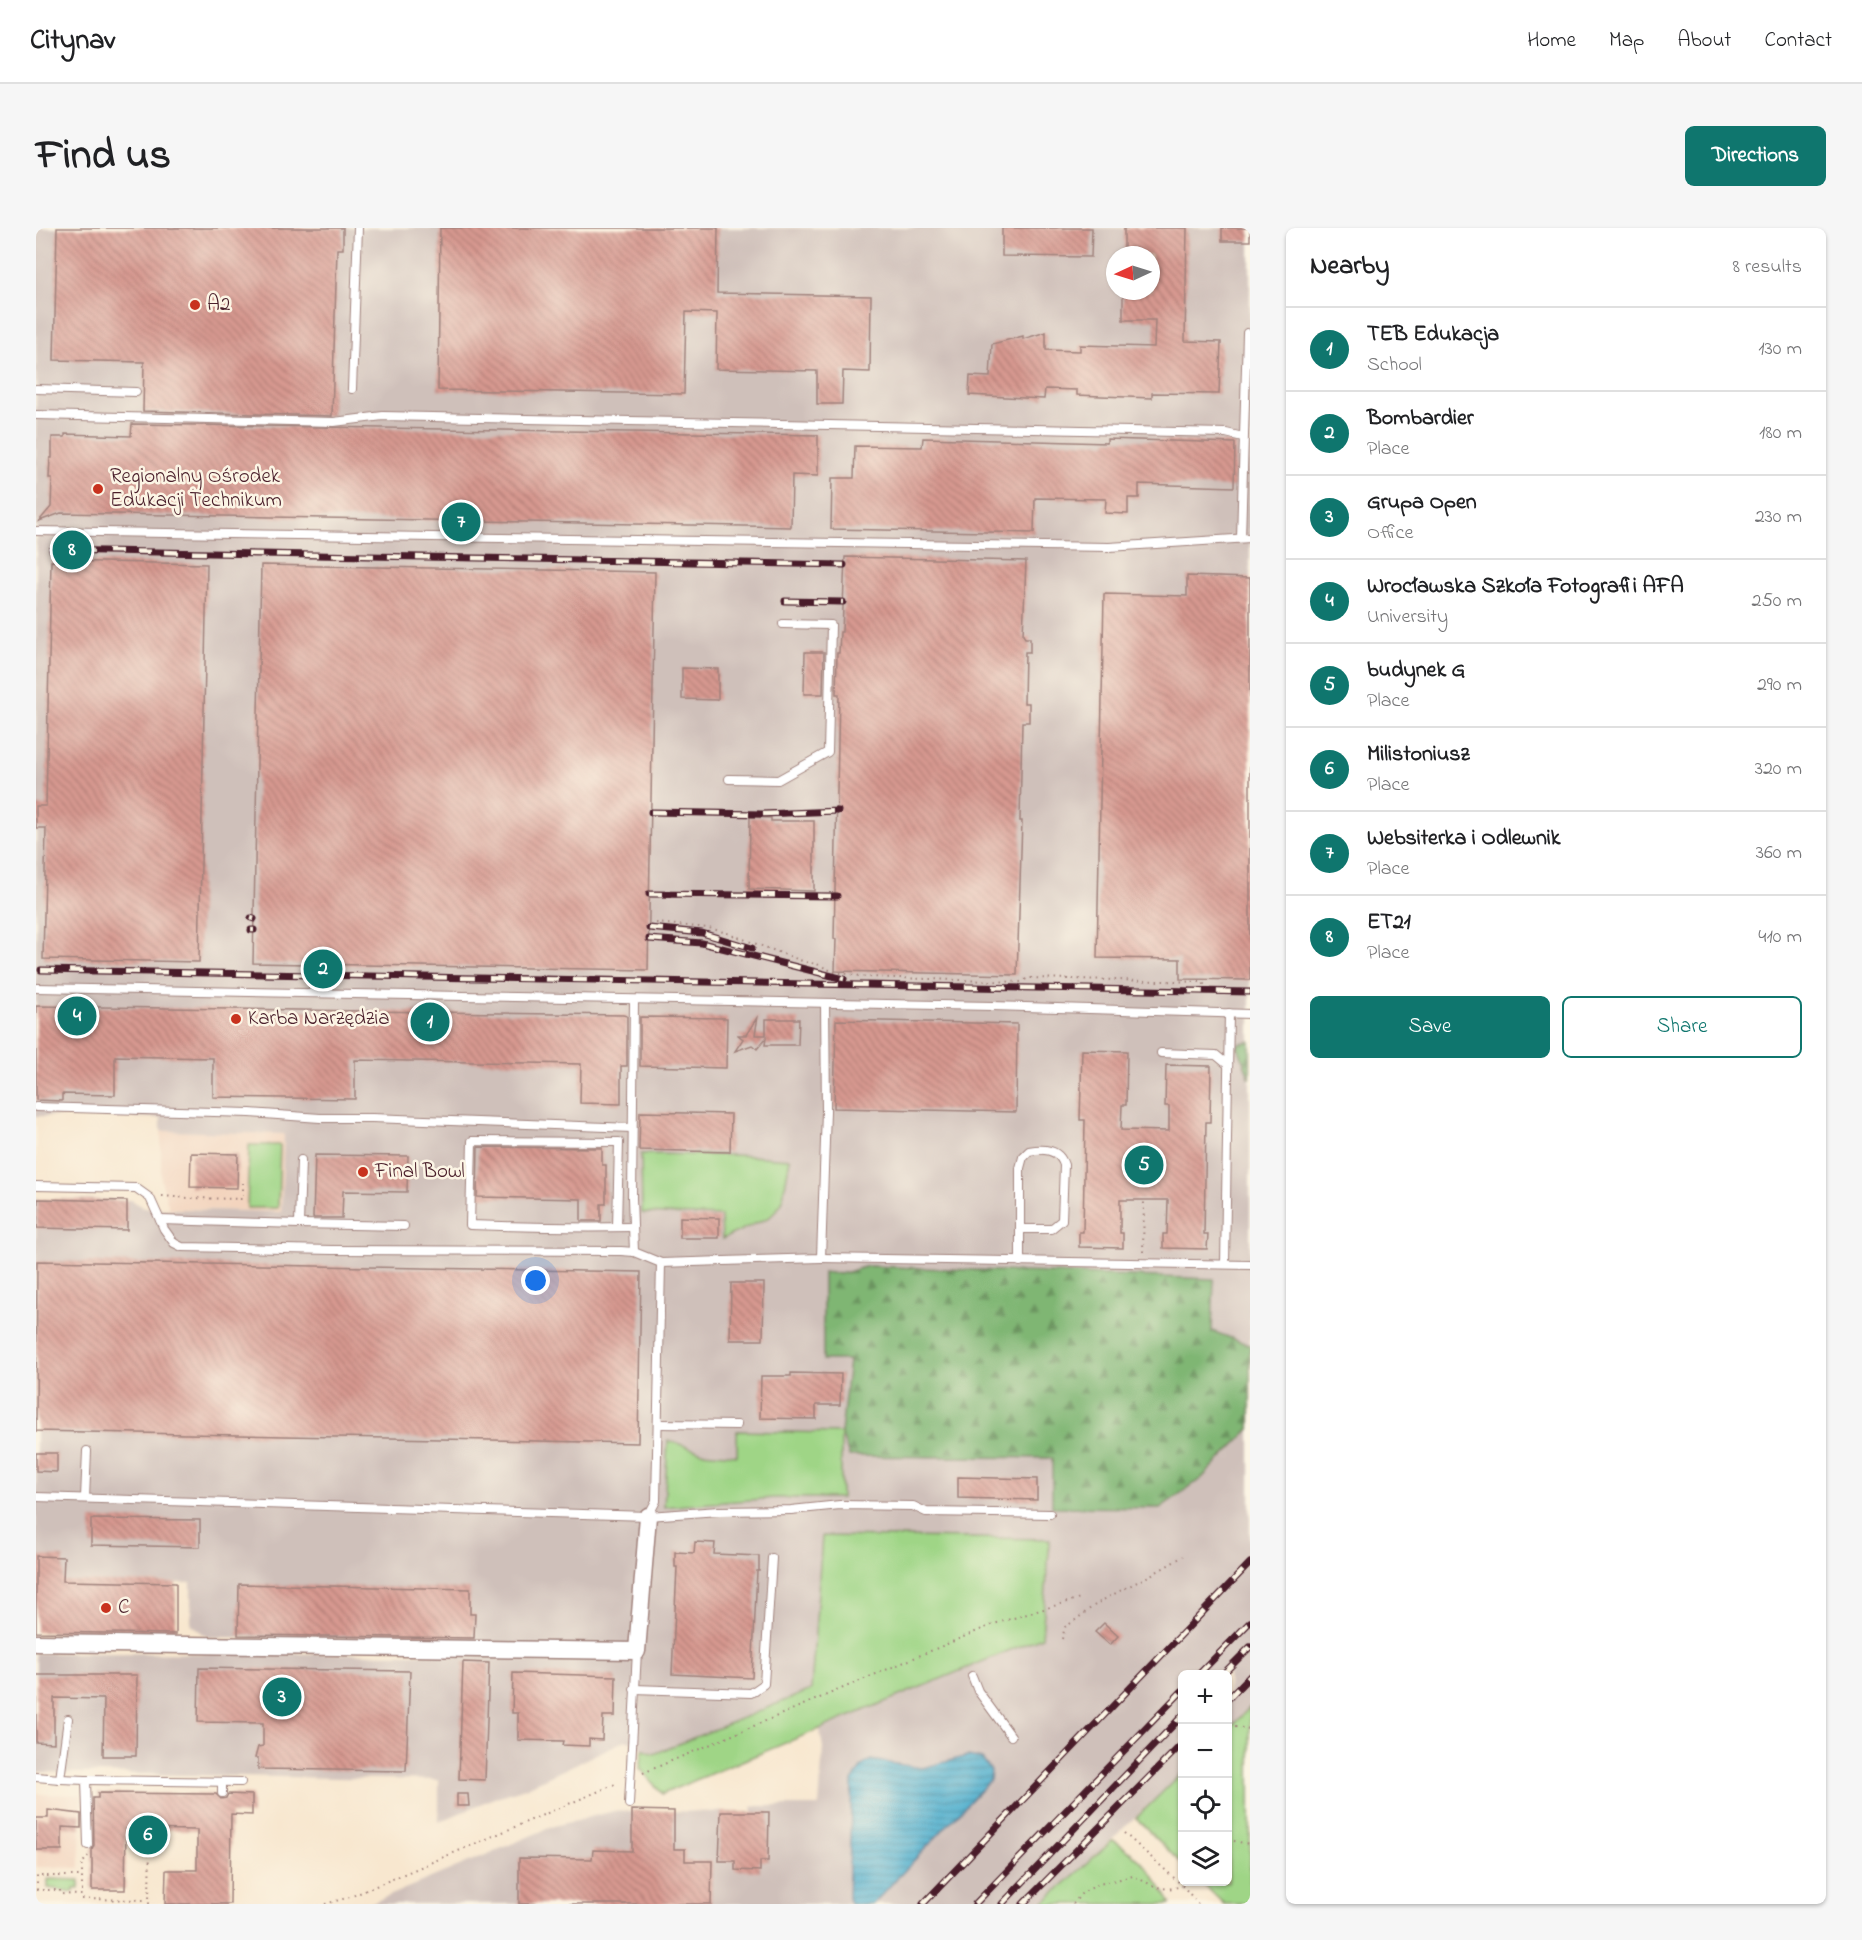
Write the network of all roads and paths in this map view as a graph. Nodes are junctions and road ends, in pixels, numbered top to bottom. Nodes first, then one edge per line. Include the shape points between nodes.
1 (358, 228) edge
2 (1246, 333) dead end
3 (36, 389) edge
4 (352, 389) dead end
5 (136, 392) dead end
6 (36, 416) edge
7 (1244, 438) junction
8 (36, 531) edge
9 (1245, 538) edge
10 (783, 624) dead end
11 (729, 779) dead end
12 (656, 922) dead end
13 (963, 980) junction
14 (963, 987) dead end
15 (36, 988) edge
16 (1207, 991) dead end
17 (634, 1001) junction
18 (825, 1003) junction
19 (1229, 1013) junction
20 (1250, 1014) edge
21 (1161, 1053) dead end
22 (1228, 1065) junction
23 (36, 1107) edge
24 (632, 1128) junction
25 (301, 1160) dead end
26 (243, 1183) dead end
27 (36, 1186) edge
28 (150, 1198) junction
29 (1144, 1200) dead end
30 (160, 1220) junction
31 (299, 1224) junction
32 (404, 1226) dead end
33 (617, 1227) junction
34 (632, 1227) junction
35 (1020, 1229) junction
36 (634, 1252) junction
37 (821, 1258) junction
38 (1020, 1262) junction
39 (661, 1263) junction
40 (1143, 1264) junction
41 (1225, 1264) junction
42 (1250, 1265) edge
43 (659, 1424) junction
44 (737, 1425) dead end
45 (87, 1451) dead end
46 (36, 1497) edge
47 (85, 1498) junction
48 (1050, 1514) dead end
49 (648, 1516) junction
50 (1183, 1556) dead end
51 (772, 1558) dead end
52 (1080, 1598) dead end
53 (1062, 1639) dead end
54 (36, 1643) edge
55 (637, 1651) junction
56 (972, 1676) dead end
57 (634, 1689) junction
58 (68, 1719) dead end
59 (1235, 1727) dead end
60 (1250, 1729) edge
61 (1011, 1736) dead end
62 (36, 1777) edge
63 (630, 1778) junction
64 (60, 1779) junction
65 (86, 1780) junction
66 (222, 1782) junction
67 (241, 1782) dead end
68 (222, 1793) dead end
69 (629, 1804) dead end
70 (150, 1832) dead end
71 (1124, 1833) dead end
72 (1232, 1841) edge
73 (1250, 1844) edge
74 (88, 1845) joint
75 (82, 1876) junction
76 (1178, 1882) edge
77 (1183, 1886) joint
78 (36, 1890) edge
79 (82, 1897) junction
80 (149, 1902) edge
81 (82, 1904) edge
82 (325, 1904) edge
83 (1073, 1904) edge
84 (1198, 1904) edge

1 - 4 lane
2 - 7 lane
3 - 5 lane
6 - 7 lane via 334,422 383,416 1226,433
7 - 9 lane
8 - 9 lane via 1109,547
10 - 11 lane via 831,624 828,753 778,780
12 - 13 path via 728,933 834,972
13 - 14 path
13 - 16 path via 1203,982
15 - 17 lane
17 - 18 lane
17 - 24 lane
18 - 19 lane
18 - 37 lane
19 - 20 lane
19 - 22 lane
21 - 22 lane via 1216,1055
22 - 41 lane
23 - 24 lane
24 - 34 lane
25 - 31 lane
26 - 28 path via 243,1199 166,1195
27 - 28 lane via 136,1188
28 - 30 lane
29 - 40 path
30 - 31 lane
30 - 36 lane via 174,1243 189,1248
31 - 32 lane
33 - 33 lane via 471,1225 472,1141 618,1142
33 - 34 lane
34 - 36 lane
35 - 35 lane via 1021,1162 1033,1150 1054,1151 1064,1165 1062,1220 1051,1229
35 - 38 lane
36 - 39 lane
37 - 38 lane
37 - 39 lane
38 - 40 lane
39 - 43 lane
40 - 41 lane
41 - 42 lane
43 - 44 lane
43 - 49 lane via 656,1501
45 - 47 lane
46 - 47 lane
47 - 49 lane
48 - 49 lane via 926,1512 913,1506 840,1505
49 - 55 street
50 - 53 path via 1098,1603 1065,1627
51 - 57 lane via 764,1684 752,1693
52 - 63 path via 984,1628
54 - 55 street
55 - 57 lane
56 - 61 lane via 978,1691
57 - 63 lane
58 - 64 lane
59 - 60 path
62 - 64 lane
63 - 69 lane
63 - 82 path
64 - 65 lane
65 - 66 lane
65 - 74 lane
66 - 67 lane
66 - 68 lane
70 - 80 path
71 - 76 path
72 - 73 path
74 - 75 path
75 - 78 path via 37,1876
75 - 79 path
77 - 83 path via 1156,1887 1133,1876 1100,1884 1082,1893
77 - 84 path
78 - 79 path via 60,1890 60,1894
79 - 80 path
79 - 81 path

